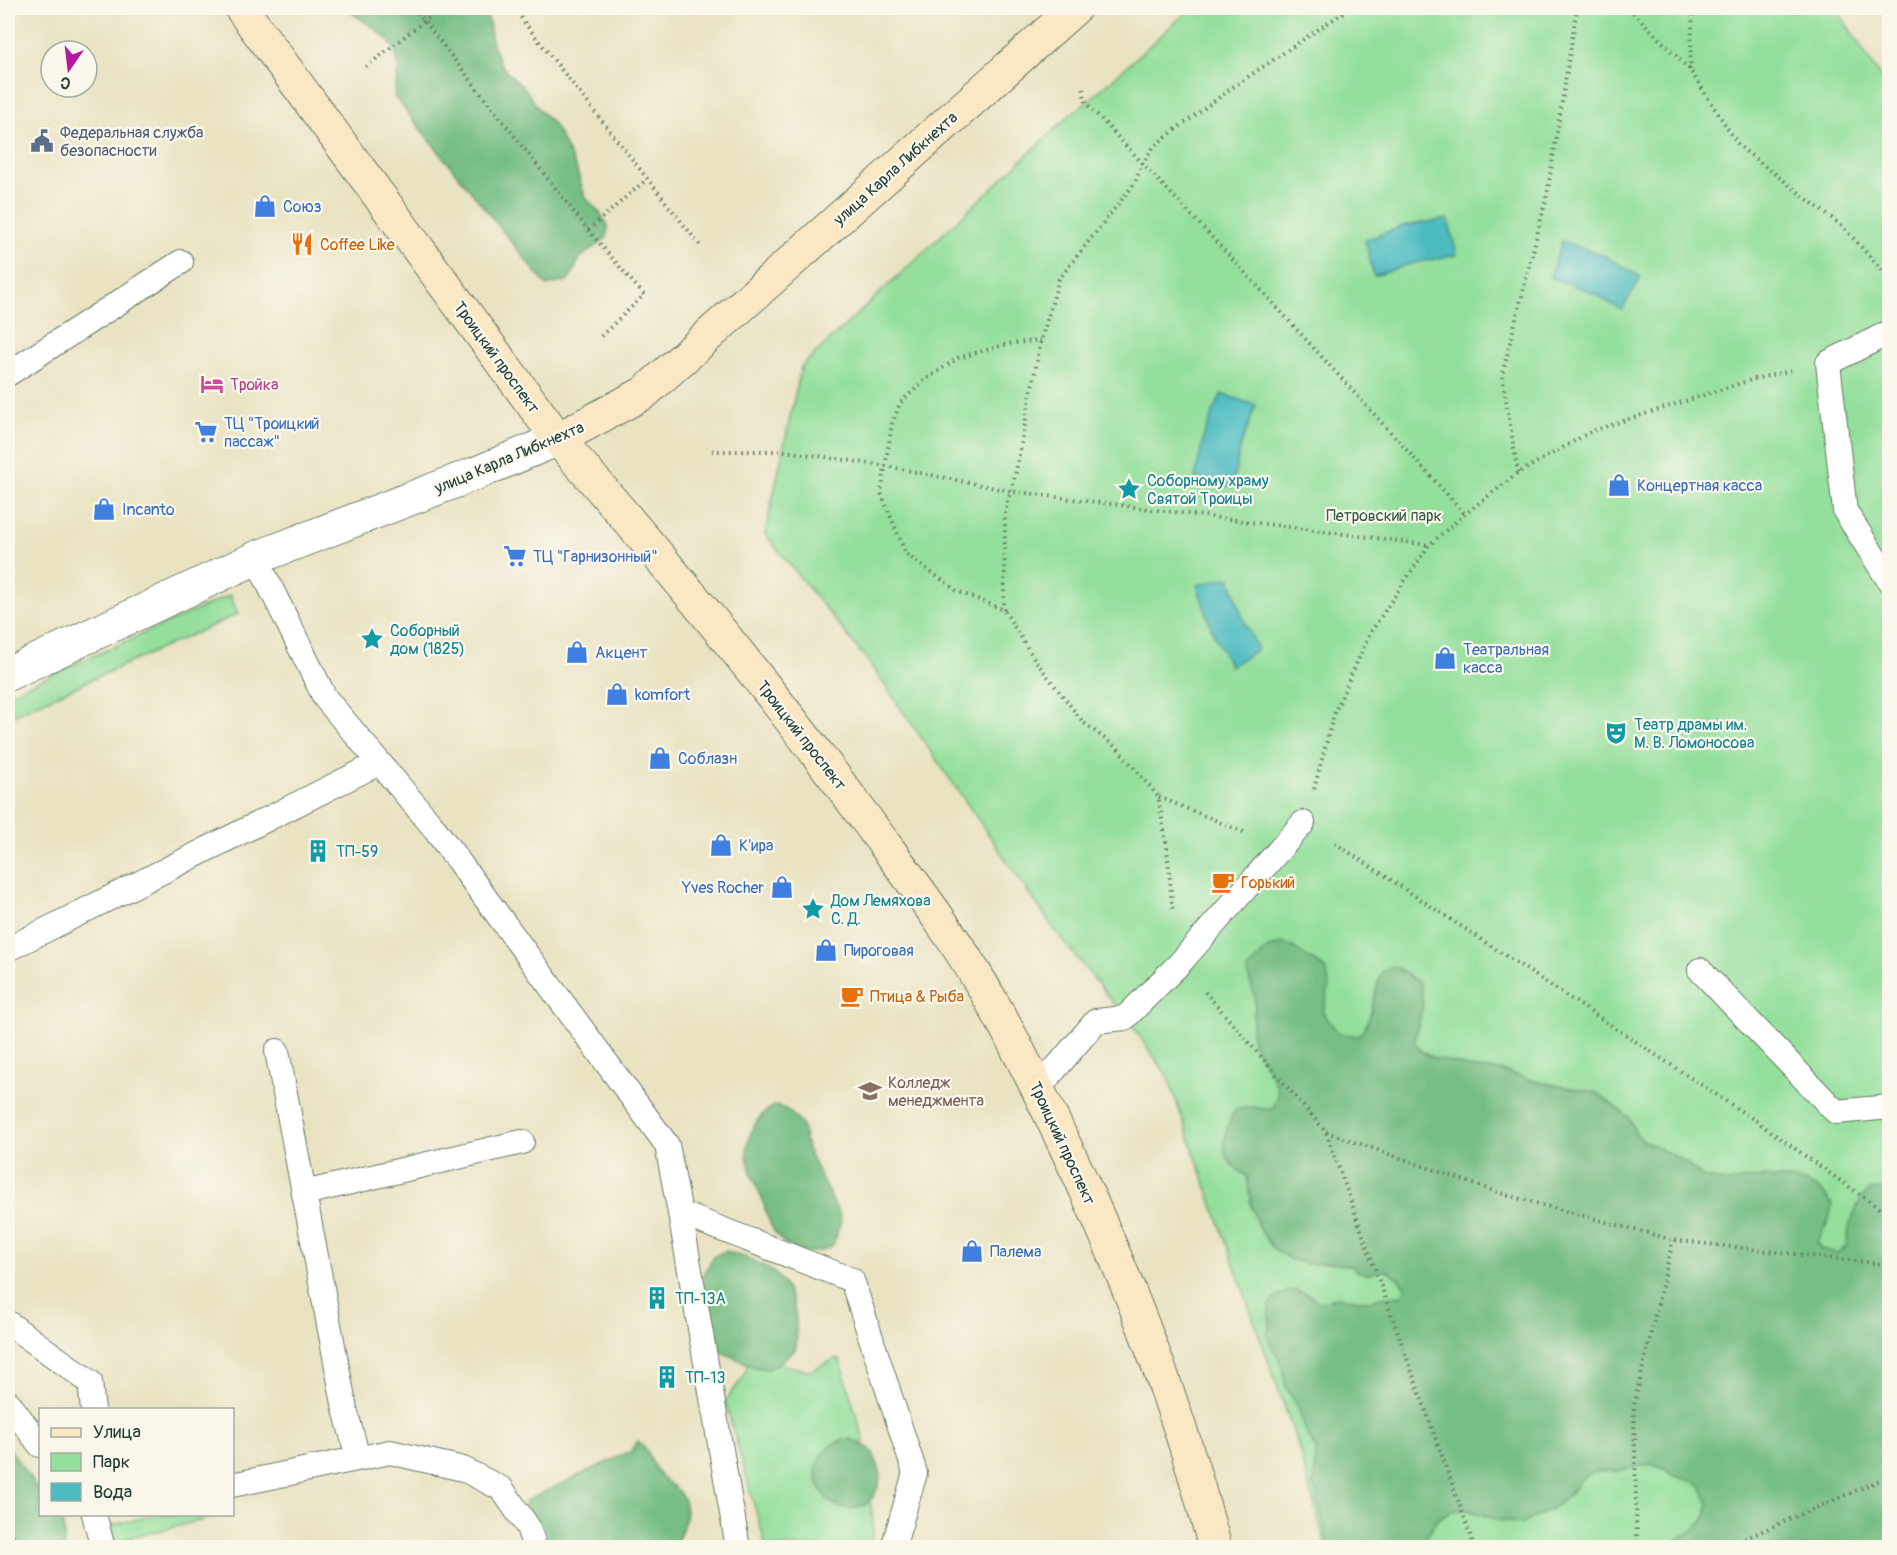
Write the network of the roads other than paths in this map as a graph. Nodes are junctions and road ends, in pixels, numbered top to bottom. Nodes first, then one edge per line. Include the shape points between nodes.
1 (241, 8) edge
2 (1074, 8) edge
3 (181, 262) dead end
4 (1890, 332) edge
5 (8, 374) edge
6 (558, 439) junction
7 (256, 558) junction
8 (1890, 582) edge
9 (8, 674) edge
10 (379, 763) junction
11 (1303, 823) road end
12 (8, 949) edge
13 (1700, 970) dead end
14 (277, 1052) dead end
15 (1039, 1088) junction
16 (1890, 1107) edge
17 (522, 1142) dead end
18 (304, 1193) junction
19 (680, 1213) junction
20 (8, 1323) edge
21 (8, 1402) edge
22 (93, 1408) edge
23 (39, 1444) edge
24 (358, 1458) junction
25 (234, 1485) edge
26 (94, 1516) edge
27 (103, 1548) edge
28 (535, 1548) edge
29 (738, 1548) edge
30 (893, 1548) edge
31 (1215, 1548) edge

1 - 6 main road, Троицкий проспект
2 - 6 main road, улица Карла Либкнехта via 644,393
3 - 5 lane
4 - 8 lane via 1827,363 1845,511
6 - 7 street, улица Карла Либкнехта
6 - 15 main road, Троицкий проспект via 811,743 963,955
7 - 9 street, улица Карла Либкнехта
7 - 10 lane via 325,698
10 - 12 lane
10 - 19 lane via 431,824 667,1145
11 - 15 lane via 1180,963 1125,1018 1096,1021
13 - 16 lane via 1836,1112
14 - 18 lane
15 - 31 main road, Троицкий проспект via 1141,1317
17 - 18 lane
18 - 24 lane
19 - 29 lane
19 - 30 lane via 852,1280 915,1473
20 - 22 lane via 90,1382
21 - 23 lane
24 - 25 lane
24 - 28 lane via 390,1452 463,1469 502,1488 528,1527
26 - 27 lane

